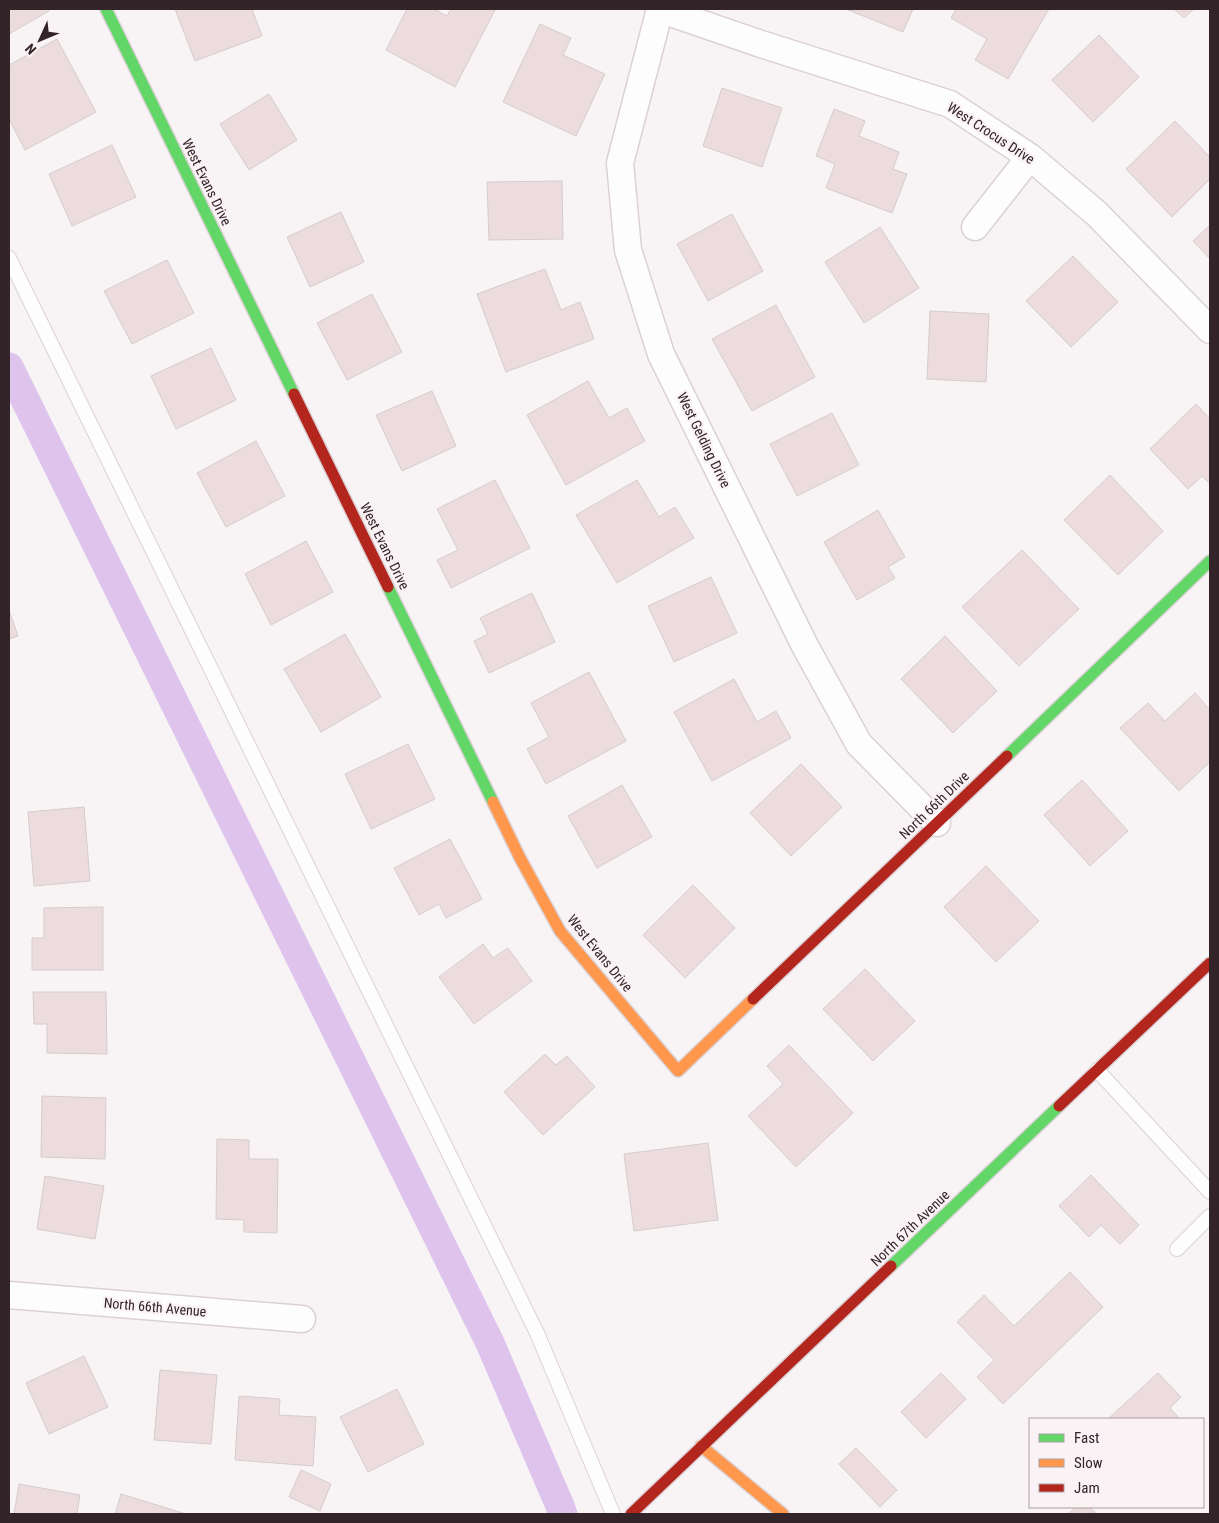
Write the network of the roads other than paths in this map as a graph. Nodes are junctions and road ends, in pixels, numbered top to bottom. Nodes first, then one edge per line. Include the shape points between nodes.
1 (106, 9) edge
2 (660, 9) edge
3 (1030, 157) junction
4 (975, 227) dead end
5 (9, 258) edge
6 (1210, 330) edge
7 (1210, 561) edge
8 (937, 823) junction
9 (1210, 963) edge
10 (1097, 1070) junction
11 (678, 1071) joint
12 (1210, 1192) edge
13 (1210, 1216) edge
14 (1177, 1249) dead end
15 (9, 1295) edge
16 (302, 1319) dead end
17 (701, 1446) junction
18 (613, 1514) edge
19 (631, 1514) edge
20 (783, 1514) edge

1 - 11 street, West Evans Drive via 520,858 560,930
2 - 3 street, West Crocus Drive via 950,104
2 - 8 street, West Gelding Drive via 620,164 628,250 662,354 805,646 859,744
3 - 4 street
3 - 6 street, West Crocus Drive via 1098,214
5 - 18 lane via 537,1333
7 - 8 street, North 66th Drive
8 - 11 street, North 66th Drive
9 - 10 street, North 67th Avenue
10 - 12 lane
10 - 17 street, North 67th Avenue
13 - 14 lane
15 - 16 street, North 66th Avenue
17 - 19 street, North 67th Avenue
17 - 20 street

